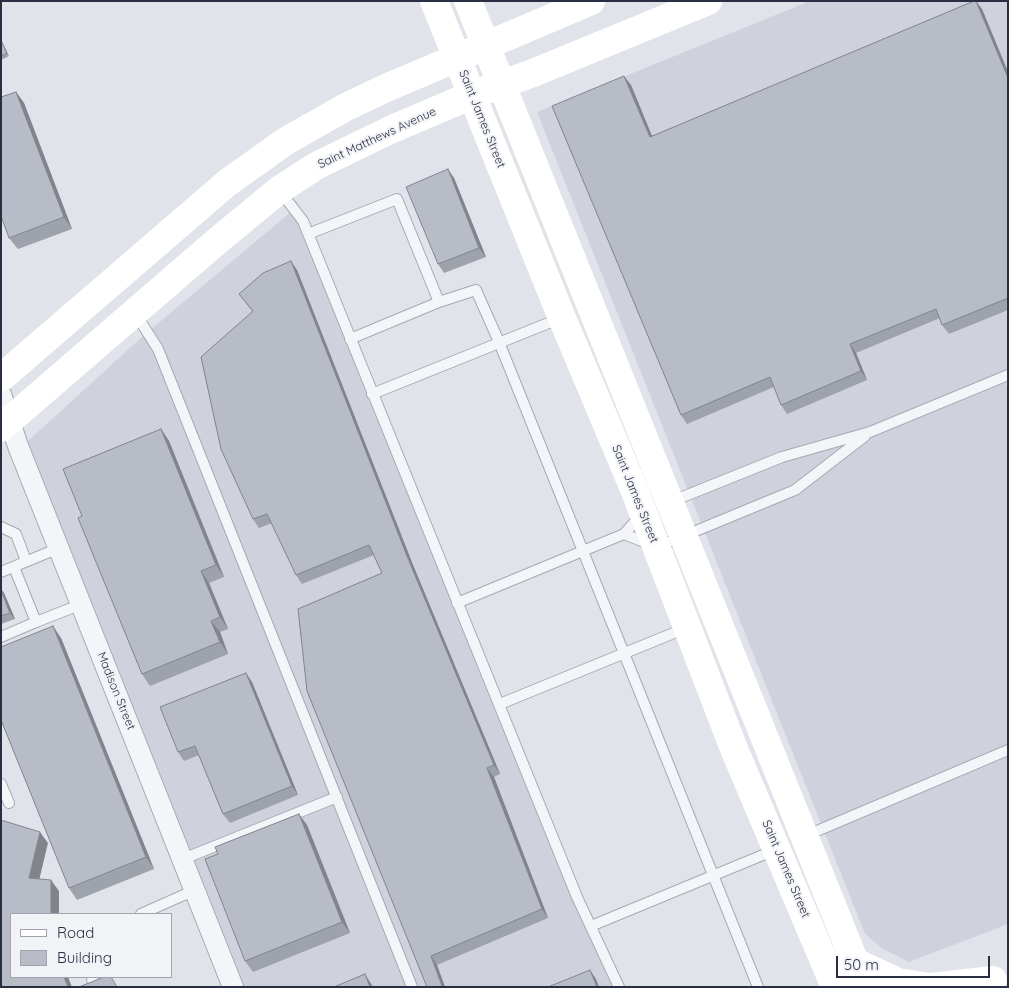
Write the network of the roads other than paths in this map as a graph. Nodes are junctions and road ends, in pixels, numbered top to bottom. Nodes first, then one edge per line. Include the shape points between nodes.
1 (434, 1) edge
2 (468, 1) edge
3 (592, 1) edge
4 (708, 1) edge
5 (486, 45) junction
6 (456, 57) junction
7 (502, 84) junction
8 (472, 95) junction
9 (279, 190) junction
10 (308, 234) junction
11 (439, 302) junction
12 (134, 312) junction
13 (562, 318) junction
14 (350, 339) junction
15 (499, 342) junction
16 (1008, 375) edge
17 (1, 378) edge
18 (1, 394) edge
19 (372, 394) junction
20 (6, 424) edge
21 (870, 432) junction
22 (656, 507) junction
23 (1, 527) edge
24 (624, 534) junction
25 (683, 536) junction
26 (656, 547) junction
27 (59, 548) junction
28 (583, 551) junction
29 (26, 561) junction
30 (5, 569) edge
31 (457, 602) junction
32 (82, 604) junction
33 (36, 622) junction
34 (688, 627) junction
35 (1, 636) edge
36 (625, 654) junction
37 (500, 704) junction
38 (1008, 750) edge
39 (1, 784) edge
40 (337, 798) junction
41 (9, 803) dead end
42 (804, 836) junction
43 (778, 848) junction
44 (183, 859) junction
45 (713, 875) junction
46 (195, 890) junction
47 (143, 913) edge
48 (591, 926) junction
49 (860, 975) edge
50 (992, 980) edge
51 (234, 987) edge
52 (412, 987) edge
53 (619, 987) edge
54 (758, 987) edge
55 (834, 987) edge

1 - 6 main road, Saint James Street
2 - 5 main road, Saint James Street
3 - 5 main road
4 - 7 main road, Saint Matthews Avenue
5 - 6 main road
5 - 7 main road, Saint James Street
6 - 8 main road, Saint James Street
6 - 17 main road via 346,106 260,159 195,209
7 - 8 main road, Saint Matthews Avenue
7 - 22 main road, Saint James Street
8 - 9 main road, Saint Matthews Avenue via 332,157
8 - 13 main road, Saint James Street
9 - 10 lane via 304,221
9 - 12 main road, Saint Matthews Avenue
10 - 11 lane via 397,199
10 - 14 lane
11 - 14 lane
11 - 15 lane via 476,290
12 - 20 main road, Saint Matthews Avenue
12 - 40 lane via 158,349
13 - 15 lane
13 - 22 main road, Saint James Street
14 - 19 lane
15 - 19 lane
15 - 28 lane
16 - 21 lane
18 - 20 street, Madison Street
19 - 31 lane
20 - 27 street, Madison Street
21 - 22 lane via 782,457
21 - 25 lane via 795,490
22 - 24 lane
22 - 25 main road, Saint James Street
22 - 26 main road, Saint James Street
23 - 29 lane via 16,534
24 - 26 lane
24 - 28 lane
25 - 26 lane
25 - 42 main road, Saint James Street
26 - 34 main road, Saint James Street
27 - 29 lane
27 - 32 street, Madison Street
28 - 31 lane
28 - 36 lane
29 - 30 lane
30 - 33 lane
31 - 37 lane
32 - 33 lane
32 - 44 street, Madison Street
33 - 35 lane
34 - 36 lane
34 - 43 main road, Saint James Street via 734,749
36 - 37 lane
36 - 45 lane
37 - 48 lane
38 - 42 lane
39 - 41 lane
40 - 44 lane
40 - 52 lane
42 - 49 main road, Saint James Street
43 - 45 lane
43 - 55 main road, Saint James Street
44 - 46 street, Madison Street
45 - 48 lane
45 - 54 lane
46 - 47 lane
46 - 51 street, Madison Street
48 - 53 lane
49 - 50 main road via 930,987

